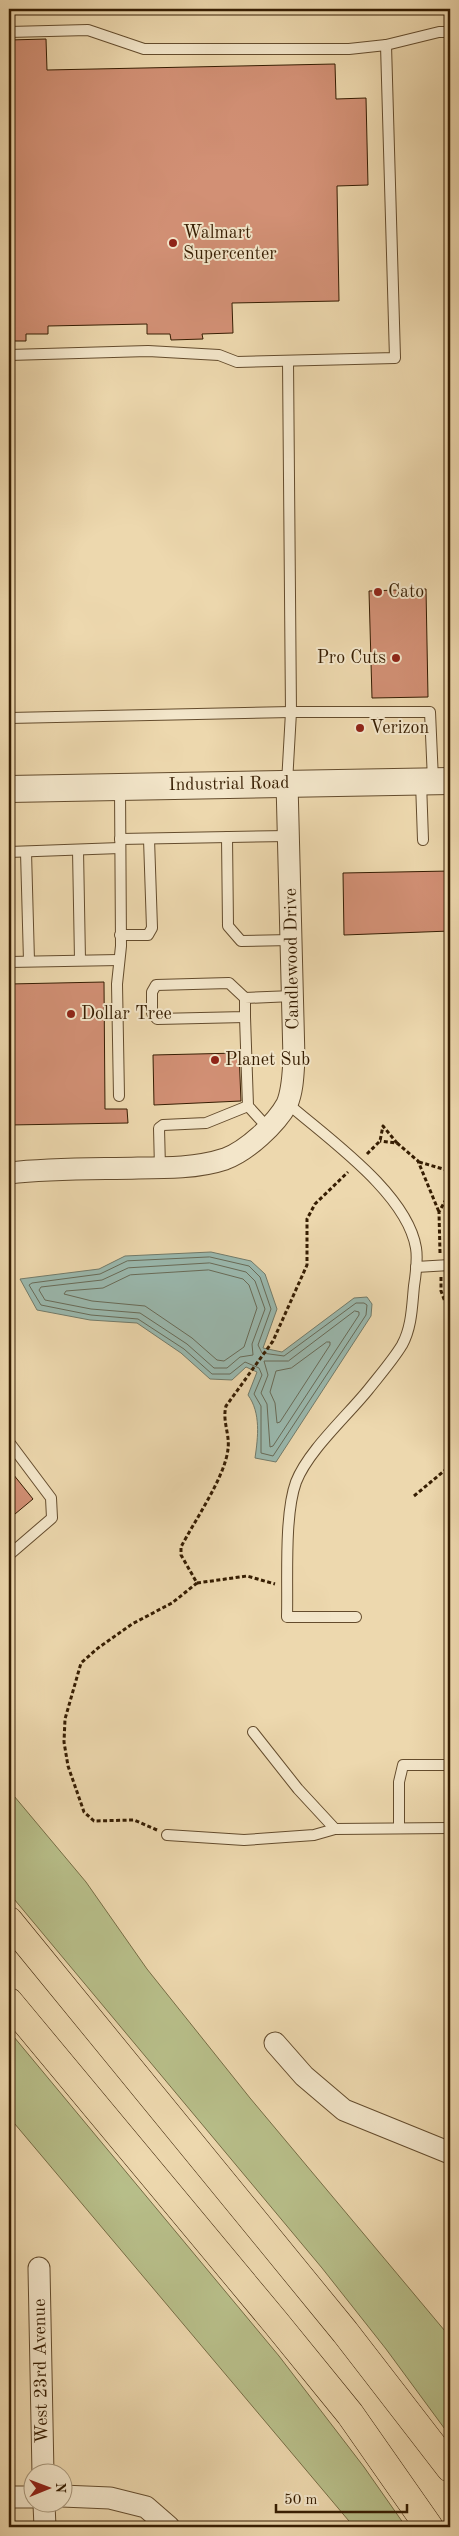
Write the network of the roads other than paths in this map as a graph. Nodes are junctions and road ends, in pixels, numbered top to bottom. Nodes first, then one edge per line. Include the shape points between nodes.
1 (9, 32) edge
2 (450, 32) edge
3 (386, 45) junction
4 (9, 355) edge
5 (288, 361) junction
6 (291, 712) junction
7 (9, 718) edge
8 (435, 781) edge
9 (287, 783) junction
10 (120, 787) junction
11 (9, 789) edge
12 (288, 836) junction
13 (226, 837) junction
14 (150, 839) junction
15 (423, 840) dead end
16 (120, 844) junction
17 (78, 850) junction
18 (9, 852) edge
19 (26, 852) junction
20 (120, 935) junction
21 (291, 940) junction
22 (80, 960) junction
23 (120, 960) junction
24 (29, 961) junction
25 (9, 962) edge
26 (293, 996) junction
27 (245, 998) junction
28 (245, 1017) junction
29 (119, 1096) dead end
30 (287, 1103) junction
31 (248, 1106) junction
32 (268, 1128) junction
33 (160, 1168) junction
34 (9, 1173) edge
35 (450, 1265) edge
36 (416, 1267) junction
37 (9, 1442) edge
38 (9, 1555) edge
39 (356, 1617) dead end
40 (253, 1732) dead end
41 (450, 1765) edge
42 (399, 1828) junction
43 (450, 1828) edge
44 (336, 1829) junction
45 (167, 1834) road end
46 (9, 1921) edge
47 (9, 2002) edge
48 (275, 2043) dead end
49 (450, 2153) edge
50 (39, 2268) dead end
51 (43, 2464) edge
52 (450, 2468) edge
53 (22, 2496) edge
54 (72, 2496) edge
55 (9, 2497) edge
56 (44, 2514) edge
57 (45, 2527) edge
58 (169, 2527) edge
59 (429, 2527) edge

1 - 3 lane via 88,30 144,49 349,49
2 - 3 lane
3 - 5 lane via 395,358
4 - 5 lane via 148,351 219,355 237,362
5 - 6 lane
6 - 7 lane
6 - 8 lane via 430,712
6 - 9 lane
8 - 9 street, Industrial Road
8 - 15 lane
9 - 10 street, Industrial Road
9 - 12 street, Candlewood Drive
10 - 11 street, Industrial Road
10 - 16 lane
12 - 13 lane
12 - 21 street, Candlewood Drive
13 - 14 lane
13 - 21 lane via 228,926 242,941
14 - 16 lane
14 - 20 lane via 152,928 148,936
16 - 17 lane
16 - 20 lane
17 - 19 lane
17 - 22 lane
18 - 19 lane
19 - 24 lane
20 - 23 lane
21 - 26 street, Candlewood Drive
22 - 23 lane
22 - 24 lane
23 - 29 lane via 117,984
24 - 25 lane
26 - 27 lane
26 - 30 street, Candlewood Drive via 293,1081
27 - 28 lane
27 - 28 lane via 229,983 156,985 152,992 152,1013 157,1019
28 - 31 lane
30 - 32 street, Candlewood Drive
30 - 36 lane via 357,1163 388,1195 404,1218 416,1247
31 - 32 lane
31 - 33 lane via 206,1123 163,1125 160,1128
32 - 33 street, Candlewood Drive via 256,1140 226,1158
33 - 34 street, Candlewood Drive
35 - 36 lane
36 - 39 lane via 411,1318 403,1344 296,1480 290,1502 287,1618
37 - 38 lane via 52,1498 52,1518
40 - 44 lane via 298,1789
41 - 42 lane via 403,1765
42 - 43 lane
42 - 44 lane
44 - 45 lane via 244,1840
46 - 52 highway via 346,2332
47 - 59 highway via 350,2414
48 - 49 street via 304,2076 344,2110
50 - 51 street, West 23rd Avenue
53 - 55 street
54 - 58 street via 110,2498 146,2507
56 - 57 street

